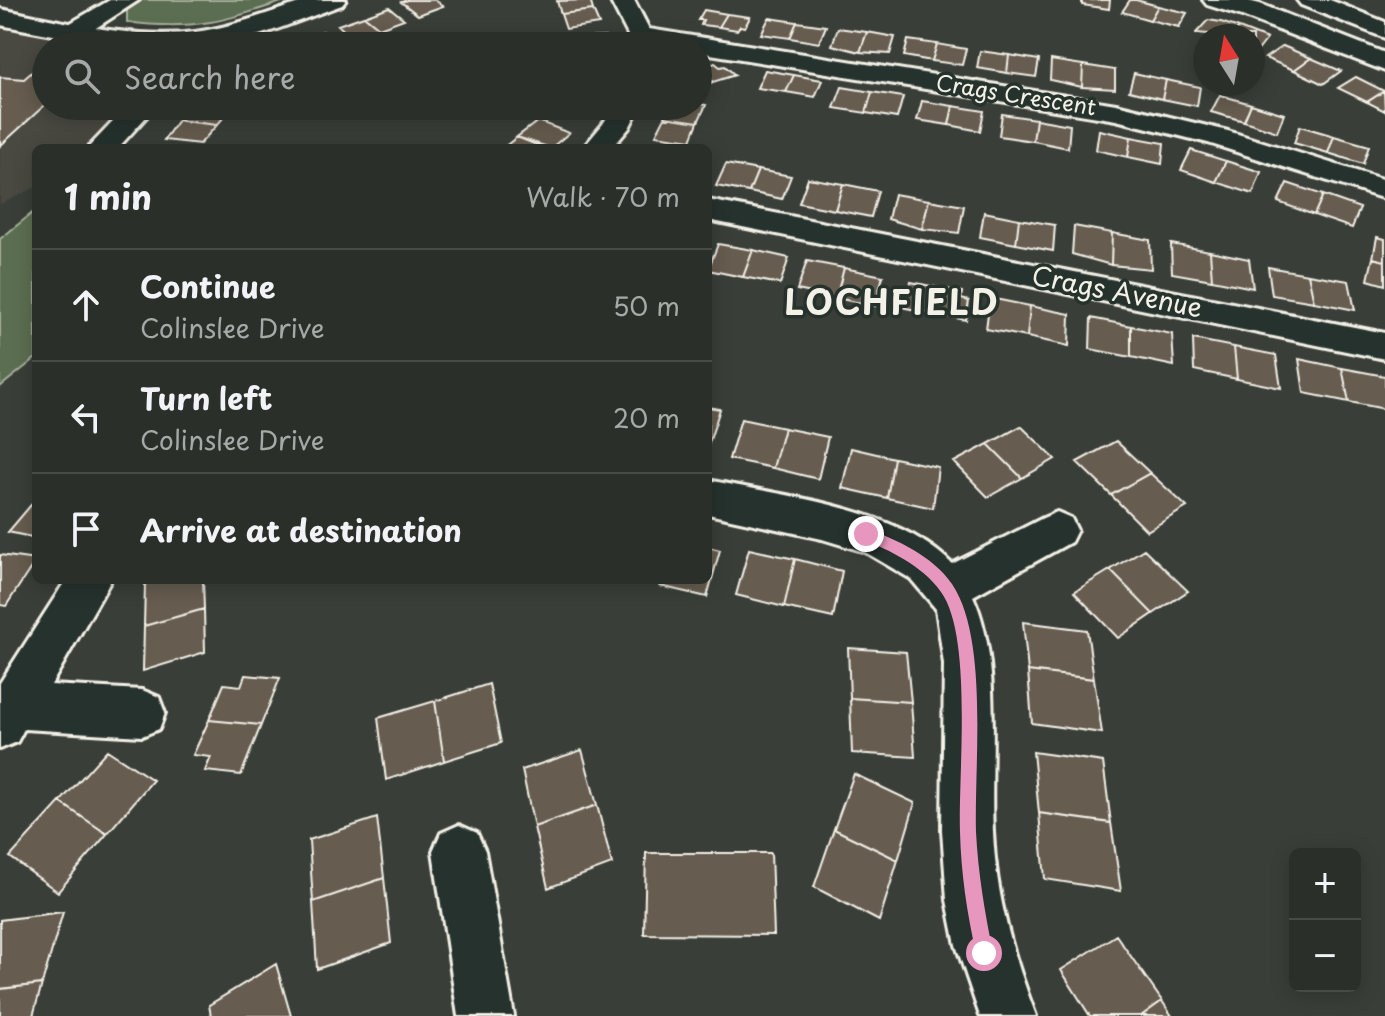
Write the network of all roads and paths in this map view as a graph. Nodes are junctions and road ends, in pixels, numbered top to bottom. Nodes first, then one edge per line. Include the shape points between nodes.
1 (127, 0) edge
2 (333, 0) edge
3 (622, 0) edge
4 (1216, 0) edge
5 (1309, 0) edge
6 (1256, 5) edge
7 (0, 17) edge
8 (76, 30) junction
9 (1385, 31) edge
10 (89, 32) edge
11 (232, 32) edge
12 (636, 32) edge
13 (712, 52) edge
14 (1385, 63) edge
15 (129, 120) edge
16 (619, 120) edge
17 (106, 144) edge
18 (601, 144) edge
19 (1385, 190) edge
20 (712, 211) edge
21 (1385, 346) edge
22 (712, 498) edge
23 (1057, 530) dead end
24 (87, 584) edge
25 (947, 588) junction
26 (142, 713) dead end
27 (5, 715) edge
28 (459, 851) dead end
29 (486, 1016) edge
30 (1008, 1016) edge

1 - 8 street
2 - 11 street
3 - 12 street
4 - 6 street
5 - 9 street
6 - 14 street
7 - 8 street
8 - 10 street
13 - 19 street, Crags Crescent via 1116,112 1218,137
15 - 17 street
16 - 18 street
20 - 21 street, Crags Avenue
22 - 25 street via 866,534 917,560
23 - 25 street
24 - 27 street
25 - 30 street via 960,615 967,662 973,899 984,953
26 - 27 street
28 - 29 street

